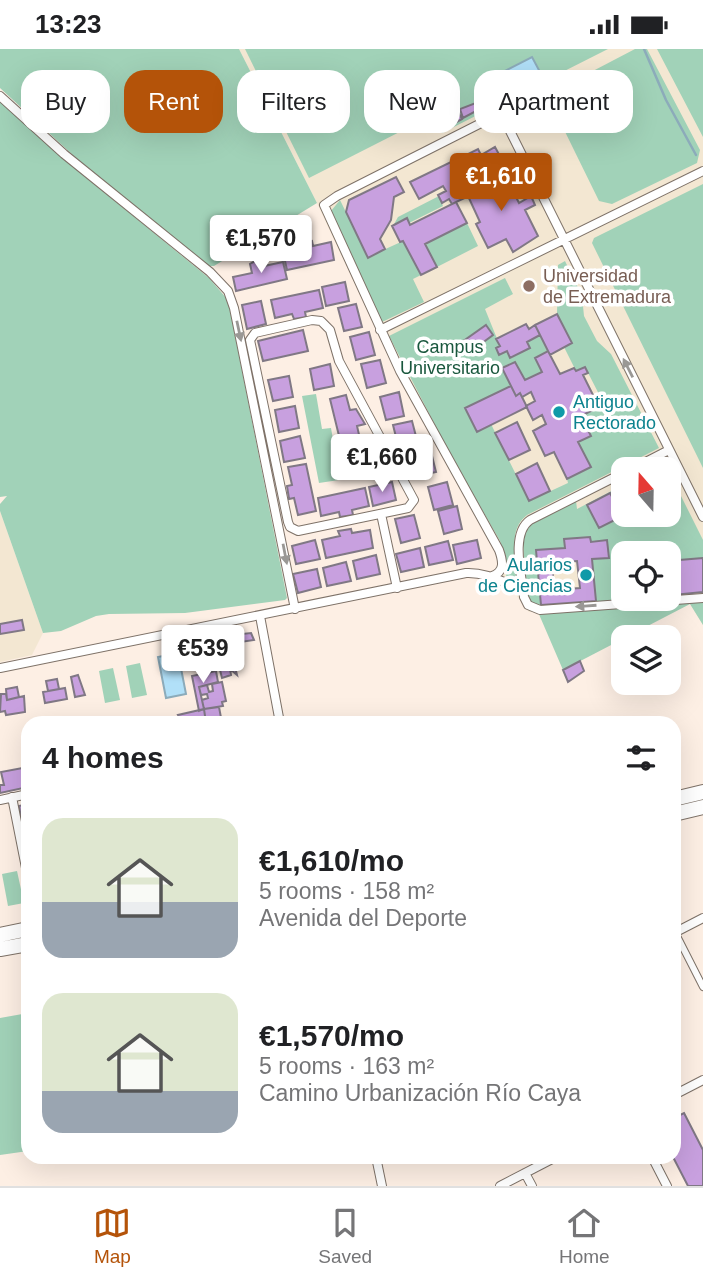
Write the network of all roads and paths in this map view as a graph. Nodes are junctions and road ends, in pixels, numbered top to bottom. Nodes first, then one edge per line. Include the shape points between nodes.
1 (0, 96) edge
2 (703, 171) edge
3 (564, 240) junction
4 (380, 330) junction
5 (669, 450) junction
6 (655, 457) edge
7 (611, 479) edge
8 (381, 514) junction
9 (703, 517) edge
10 (492, 576) junction
11 (397, 588) junction
12 (524, 590) junction
13 (703, 598) edge
14 (295, 609) junction
15 (260, 616) junction
16 (0, 668) edge
17 (279, 716) edge
18 (703, 792) edge
19 (21, 795) edge
20 (12, 797) junction
21 (681, 797) edge
22 (0, 800) edge
23 (703, 807) edge
24 (681, 812) edge
25 (21, 843) edge
26 (703, 918) edge
27 (681, 929) edge
28 (21, 930) edge
29 (0, 935) edge
30 (21, 945) edge
31 (681, 945) edge
32 (0, 949) edge
33 (703, 987) edge
34 (703, 1080) edge
35 (681, 1091) edge
36 (377, 1164) edge
37 (542, 1164) edge
38 (656, 1164) edge
39 (525, 1173) junction
40 (382, 1186) edge
41 (500, 1186) edge
42 (532, 1186) edge
43 (667, 1186) edge

1 -> 14 street via 224,286 233,302
2 - 3 street
3 - 4 street
3 - 4 street via 501,113 324,205
5 -> 3 street
4 - 10 street via 499,550 503,566
5 - 6 street
5 - 9 street
7 - 12 street via 526,523 519,538
8 - 8 street via 410,507 414,498 339,361 328,327 312,320 254,334 250,340 290,527 300,531
8 - 11 street
10 - 11 street via 466,573
10 - 12 street
11 - 14 street
13 -> 12 street via 540,610 528,605
14 - 15 street
15 - 16 street
15 - 17 street
18 - 21 highway
19 - 20 street
20 - 22 street
20 - 25 street
23 - 24 highway
26 - 27 street
28 - 29 highway
30 - 32 highway
31 - 33 street
34 - 35 street
36 - 40 street
37 - 39 street
38 - 43 street
39 - 41 street
39 - 42 street

